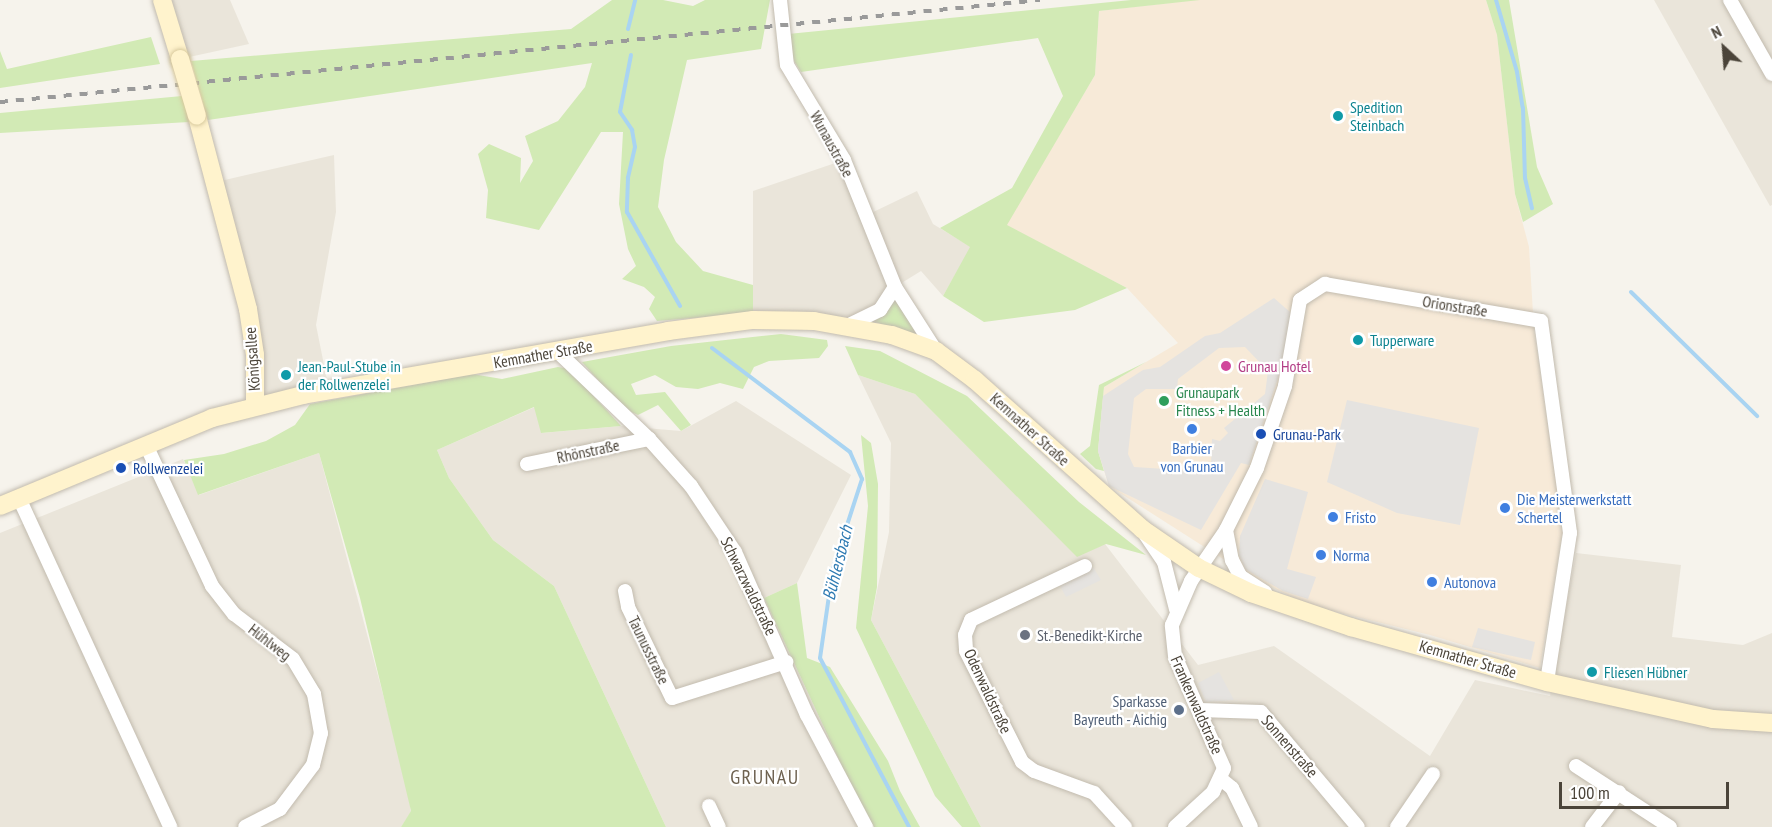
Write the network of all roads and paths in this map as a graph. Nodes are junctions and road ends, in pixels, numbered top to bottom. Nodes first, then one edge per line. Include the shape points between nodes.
1 (162, 0) edge
2 (780, 0) edge
3 (1730, 0) edge
4 (1772, 74) edge
5 (895, 287) junction
6 (848, 326) junction
7 (936, 351) junction
8 (559, 353) junction
9 (255, 406) junction
10 (649, 439) junction
11 (146, 445) junction
12 (527, 464) dead end
13 (19, 498) junction
14 (0, 506) edge
15 (1142, 529) junction
16 (1226, 530) junction
17 (1085, 566) dead end
18 (1199, 568) junction
19 (626, 591) dead end
20 (1288, 607) junction
21 (1176, 609) junction
22 (786, 662) junction
23 (1547, 682) junction
24 (1200, 710) junction
25 (1772, 723) edge
26 (1576, 766) dead end
27 (1433, 774) dead end
28 (1222, 780) junction
29 (1619, 792) junction
30 (710, 806) dead end
31 (170, 827) edge
32 (245, 827) edge
33 (719, 827) edge
34 (866, 827) edge
35 (1125, 827) edge
36 (1175, 827) edge
37 (1251, 827) edge
38 (1358, 827) edge
39 (1397, 827) edge
40 (1592, 827) edge
41 (1670, 827) edge

1 - 9 main road, Königsallee, bridge via 248,309 255,356
2 - 5 street, Wunaustraße via 787,65 844,160
3 - 4 street
5 - 6 street via 880,310
5 - 7 street, Wunaustraße
6 - 7 main road, Kemnather Straße via 892,335
6 - 8 main road, Kemnather Straße via 753,320
7 - 15 main road, Kemnather Straße via 975,380
8 - 9 main road, Kemnather Straße via 329,390
8 - 10 street, Schwarzwaldstraße
9 - 11 main road, Königsallee
10 - 12 street, Rhönstraße
10 - 22 street, Schwarzwaldstraße via 691,486 735,552
11 - 13 main road, Königsallee
11 - 32 street, Hühlweg via 212,586 234,614 293,659 314,694 321,733 313,765 280,809
13 - 14 main road, Königsallee
13 - 31 street
15 - 18 main road, Kemnather Straße
15 - 21 street, Frankenwaldstraße via 1164,562
16 - 18 street, Orionstraße
16 - 20 street via 1240,576
16 - 23 street, Orionstraße via 1257,468 1285,386 1300,300 1313,290 1325,284 1541,321 1570,533
17 - 35 street, Odenwaldstraße via 971,620 965,635 966,651 1022,762 1034,771 1094,793
18 - 20 main road, Kemnather Straße
18 - 21 street, Frankenwaldstraße
19 - 22 street, Taunusstraße via 628,607 672,698
20 - 23 main road, Kemnather Straße
21 - 24 street, Frankenwaldstraße via 1171,640
22 - 34 street, Schwarzwaldstraße via 812,725
23 - 25 main road, Kemnather Straße via 1713,719
24 - 28 street, Frankenwaldstraße via 1224,768
24 - 38 street, Sonnenstraße via 1211,707 1262,712
26 - 29 street
27 - 39 street
28 - 36 street
28 - 37 street, Frankenwaldstraße via 1232,788
29 - 40 street
29 - 41 street
30 - 33 street

